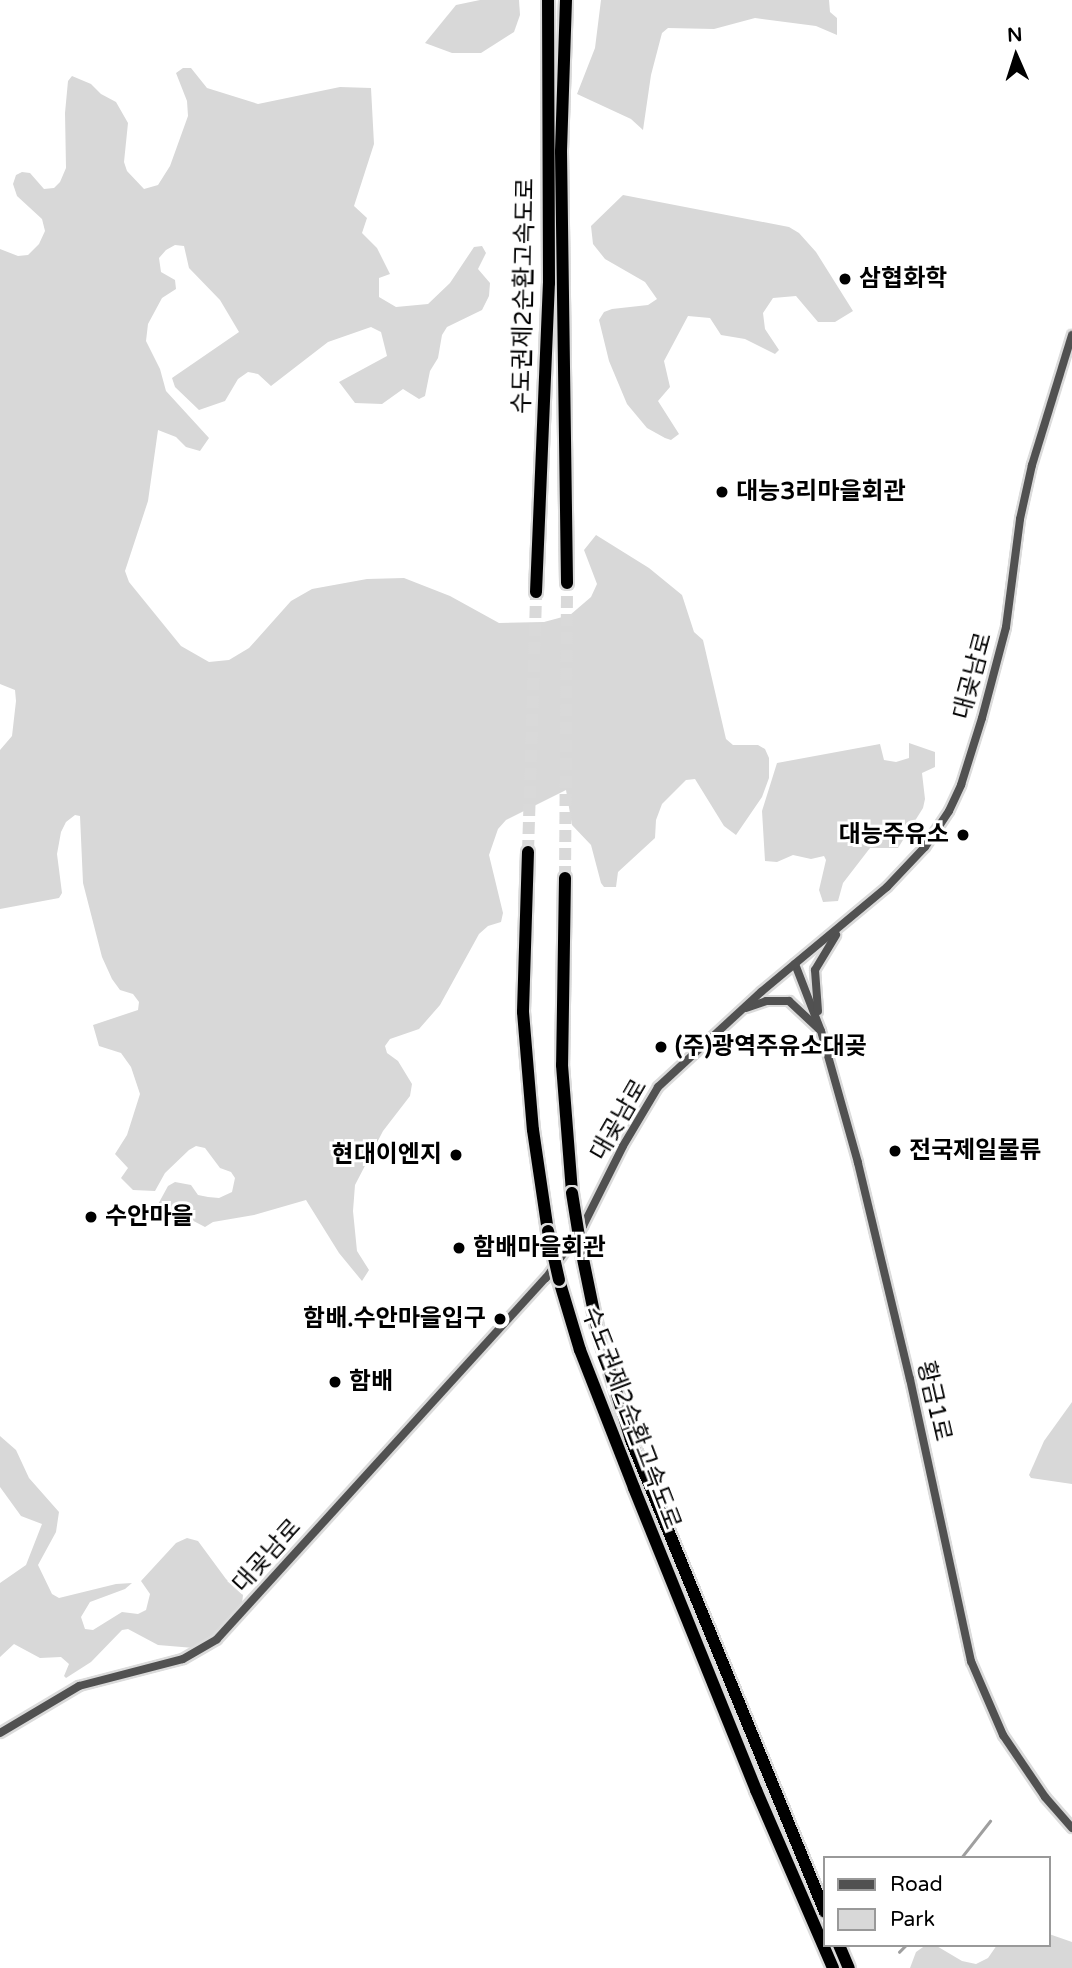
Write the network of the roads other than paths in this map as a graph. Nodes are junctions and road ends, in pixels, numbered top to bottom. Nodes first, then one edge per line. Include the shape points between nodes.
1 (548, 0) edge
2 (566, 0) edge
3 (1072, 335) edge
4 (567, 583) tunnel mouth
5 (536, 592) tunnel mouth
6 (528, 852) tunnel mouth
7 (565, 878) tunnel mouth
8 (841, 927) junction
9 (795, 964) junction
10 (741, 1010) junction
11 (821, 1031) junction
12 (0, 1732) edge
13 (1072, 1828) edge
14 (824, 1910) edge
15 (840, 1947) edge
16 (833, 1968) edge
17 (849, 1968) edge

1 - 5 highway, 수도권제2순환고속도로 via 549,283
2 - 4 highway, 수도권제2순환고속도로 via 561,152
3 - 8 street, 대곶남로 via 1032,465 1000,654 961,785 925,847
6 - 16 highway, 수도권제2순환고속도로, bridge via 523,1012 533,1130 559,1280 580,1350 638,1500
7 - 14 highway, 수도권제2순환고속도로, bridge via 562,1065 572,1193 598,1332 631,1440
8 - 9 street, 대곶남로
8 - 11 street via 815,970
9 - 10 street, 대곶남로
9 - 11 street, 황금1로
10 - 11 street via 766,1001 789,1001
10 - 12 street, 대곶남로 via 658,1087 583,1226 541,1284 222,1634 183,1659 64,1692
11 - 13 street, 황금1로 via 910,1379 971,1661 1003,1735
15 - 17 highway

